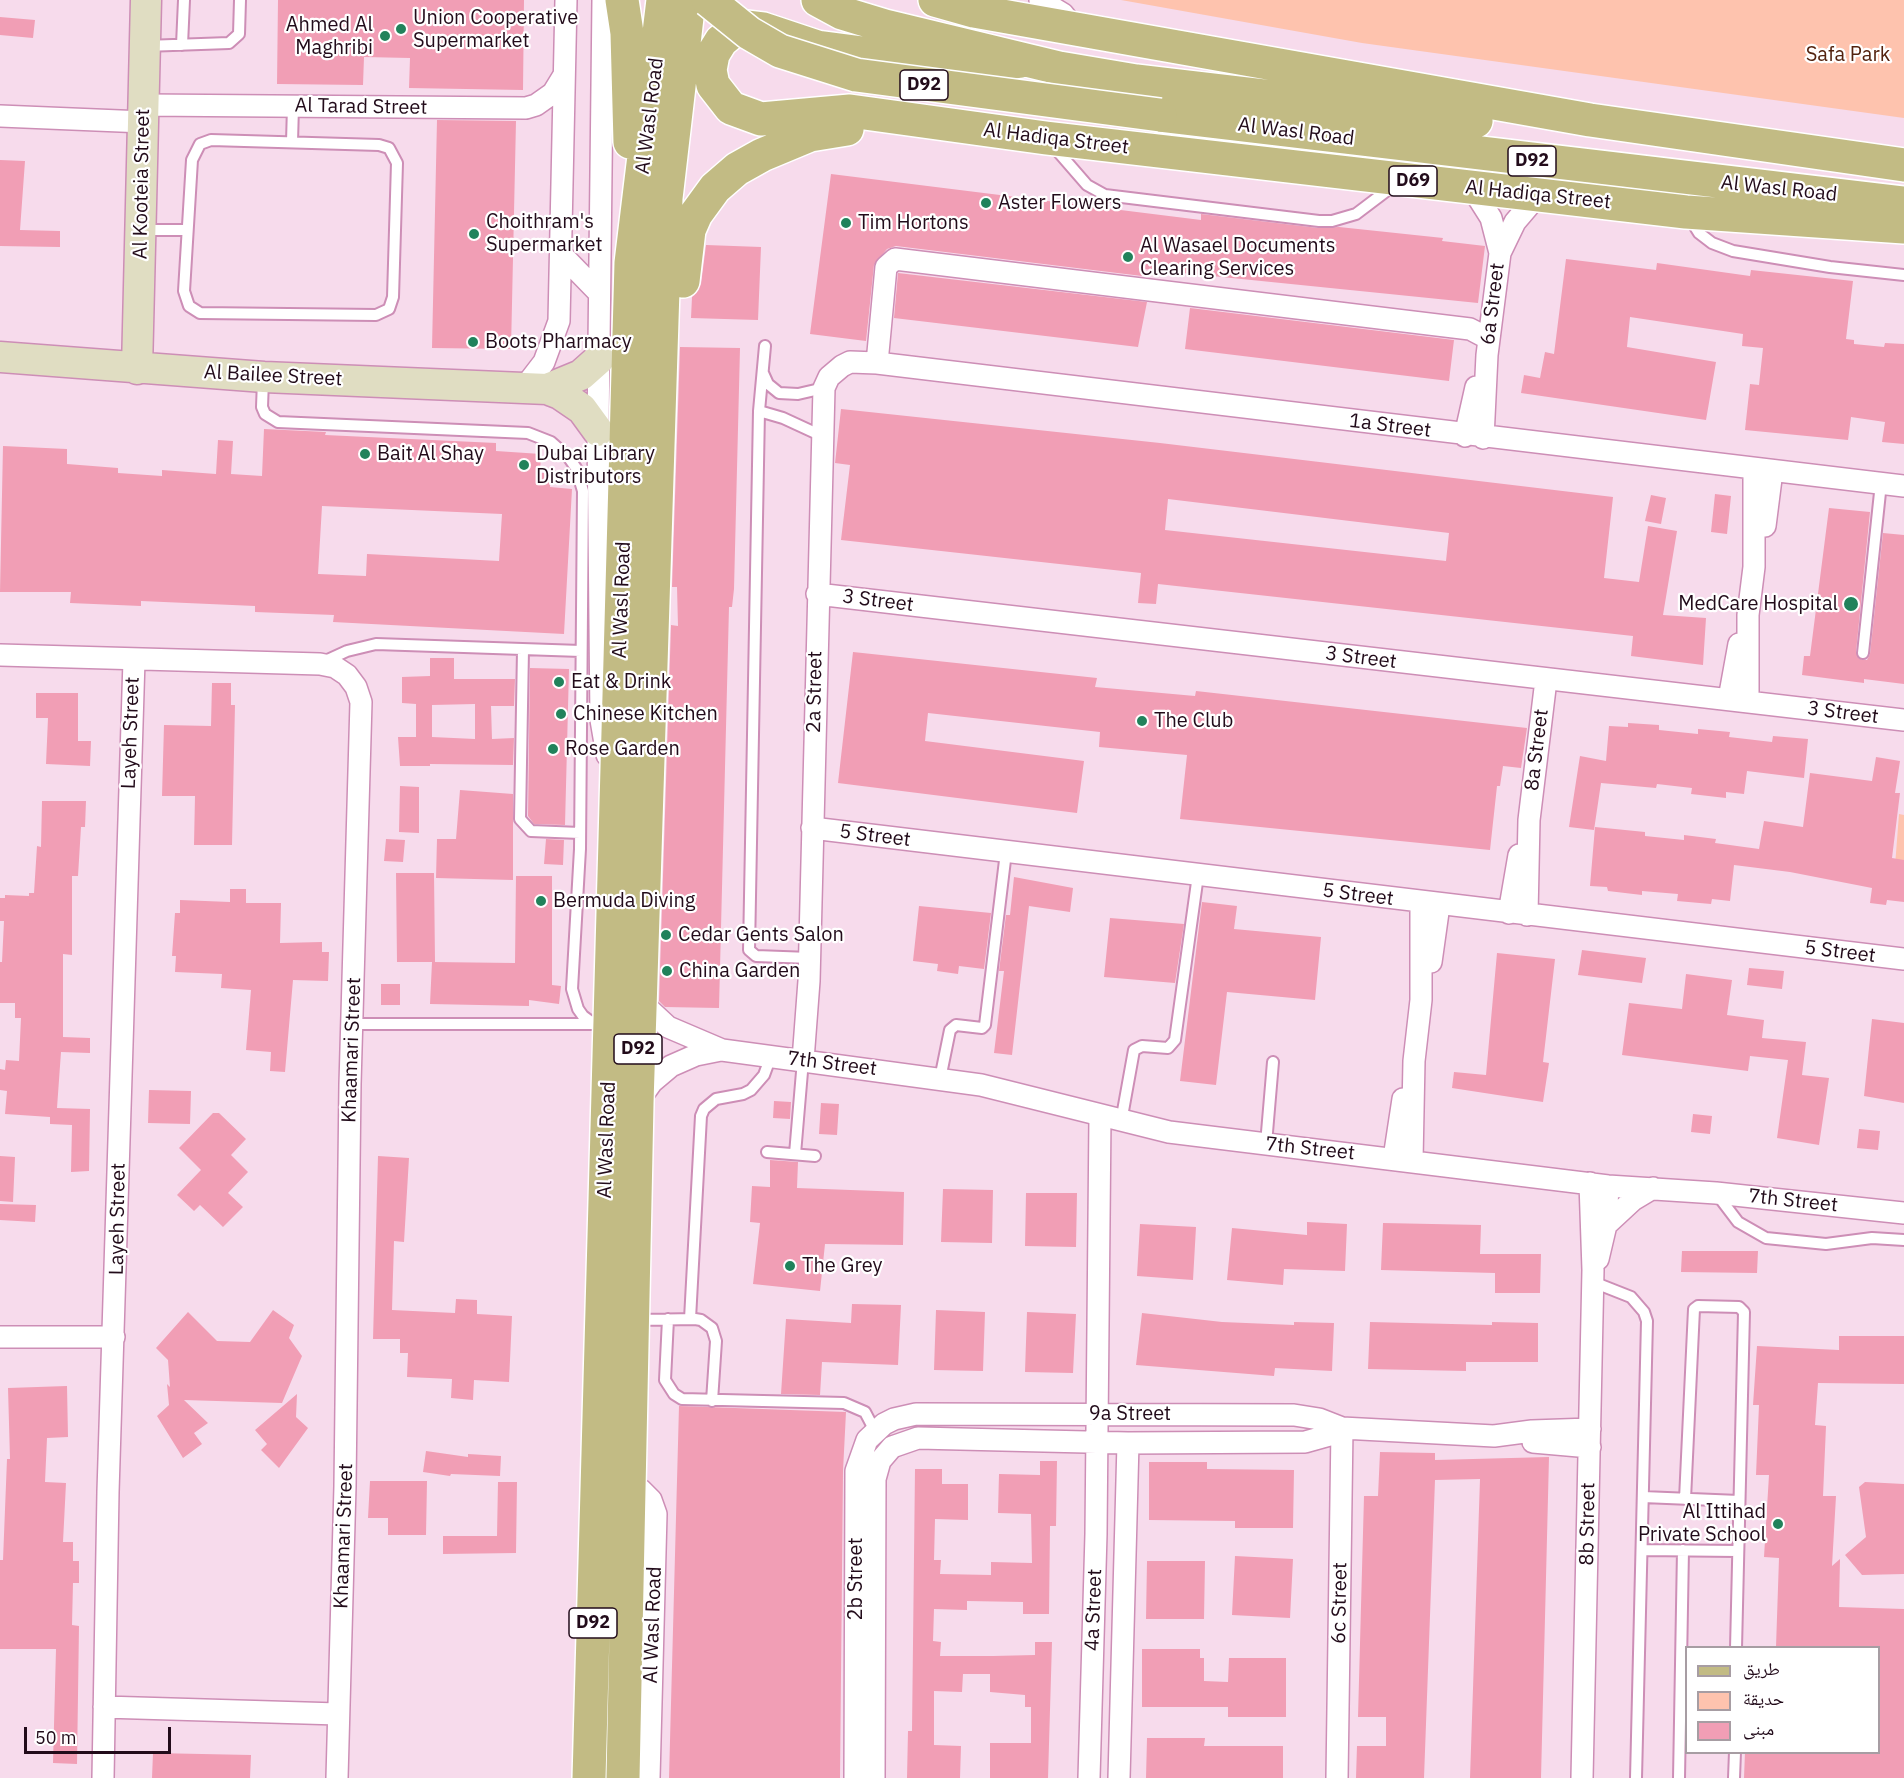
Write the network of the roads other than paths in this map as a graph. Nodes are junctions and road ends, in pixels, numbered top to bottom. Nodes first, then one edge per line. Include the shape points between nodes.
1 (146, 0) edge
2 (184, 0) edge
3 (240, 0) edge
4 (566, 0) edge
5 (603, 0) edge
6 (622, 0) edge
7 (663, 0) edge
8 (688, 0) edge
9 (708, 0) edge
10 (818, 0) edge
11 (934, 0) edge
12 (1040, 0) edge
13 (1076, 30) junction
14 (182, 45) junction
15 (145, 46) junction
16 (1022, 60) junction
17 (564, 75) junction
18 (293, 106) junction
19 (144, 113) junction
20 (0, 116) edge
21 (1590, 120) junction
22 (924, 123) junction
23 (1046, 138) junction
24 (292, 142) junction
25 (1904, 165) edge
26 (1402, 180) junction
27 (1472, 188) junction
28 (1538, 195) junction
29 (1904, 203) edge
30 (1686, 212) junction
31 (1904, 227) edge
32 (142, 230) junction
33 (187, 230) junction
34 (1500, 253) junction
35 (562, 255) junction
36 (631, 262) junction
37 (1904, 275) edge
38 (599, 293) junction
39 (662, 320) junction
40 (765, 346) dead end
41 (1488, 347) junction
42 (0, 357) edge
43 (599, 359) junction
44 (877, 363) junction
45 (137, 369) junction
46 (763, 373) junction
47 (264, 377) junction
48 (824, 388) junction
49 (536, 389) junction
50 (759, 411) junction
51 (598, 431) junction
52 (822, 436) junction
53 (1474, 437) junction
54 (1763, 470) junction
55 (1881, 483) junction
56 (1904, 486) edge
57 (591, 547) junction
58 (818, 594) junction
59 (524, 650) junction
60 (581, 651) junction
61 (1863, 653) dead end
62 (0, 655) edge
63 (134, 660) junction
64 (320, 664) junction
65 (1546, 680) junction
66 (1739, 700) junction
67 (1904, 720) edge
68 (616, 788) junction
69 (812, 828) junction
70 (580, 833) junction
71 (1006, 852) junction
72 (1198, 875) junction
73 (1430, 904) junction
74 (1518, 914) junction
75 (810, 958) junction
76 (1904, 959) edge
77 (640, 1001) junction
78 (352, 1024) junction
79 (602, 1025) junction
80 (722, 1050) junction
81 (771, 1056) junction
82 (803, 1060) junction
83 (1273, 1062) dead end
84 (940, 1079) junction
85 (637, 1103) junction
86 (1100, 1116) junction
87 (1121, 1122) junction
88 (1266, 1144) junction
89 (767, 1152) dead end
90 (795, 1154) junction
91 (815, 1156) dead end
92 (1403, 1159) junction
93 (1548, 1178) junction
94 (1599, 1184) junction
95 (1653, 1188) junction
96 (1716, 1193) junction
97 (1904, 1213) edge
98 (1598, 1223) junction
99 (1904, 1240) edge
100 (1593, 1276) junction
101 (668, 1319) junction
102 (690, 1319) junction
103 (632, 1320) junction
104 (0, 1337) edge
105 (114, 1337) junction
106 (712, 1401) junction
107 (1096, 1413) junction
108 (1342, 1428) junction
109 (875, 1431) junction
110 (918, 1438) joint
111 (1590, 1438) junction
112 (1096, 1442) junction
113 (1128, 1443) junction
114 (629, 1483) junction
115 (1643, 1497) junction
116 (1685, 1499) junction
117 (1739, 1501) junction
118 (1096, 1534) junction
119 (1126, 1536) junction
120 (1642, 1550) junction
121 (1683, 1550) junction
122 (1738, 1551) junction
123 (1736, 1646) edge
124 (104, 1707) junction
125 (338, 1713) junction
126 (1734, 1754) edge
127 (103, 1778) edge
128 (337, 1778) edge
129 (589, 1778) edge
130 (623, 1778) edge
131 (649, 1778) edge
132 (855, 1778) edge
133 (874, 1778) edge
134 (1089, 1778) edge
135 (1119, 1778) edge
136 (1337, 1778) edge
137 (1582, 1778) edge
138 (1636, 1778) edge
139 (1679, 1778) edge
140 (1734, 1778) edge

1 - 15 street, Al Kooteia Street
2 - 14 lane
3 - 14 lane via 239,34 235,40 225,45
4 - 17 street
5 - 38 street
6 - 36 main road via 630,97
7 - 36 main road, Al Wasl Road / D92
8 - 39 main road, Al Wasl Road / D92 via 666,198
9 - 29 main road, Al Wasl Road / D92, bridge via 749,33 780,51 856,75 1160,116
10 - 16 main road via 842,13
11 - 13 main road
12 - 13 street via 1064,14
13 - 21 main road
14 - 15 lane
15 - 19 street, Al Kooteia Street
16 - 21 main road via 1136,81 1531,128 1561,128
16 - 22 main road via 954,65 817,47 746,27 733,31 713,54 713,85 731,108 745,115 761,119 850,111
17 - 18 street, Al Tarad Street via 553,93 526,108
17 - 35 street
18 - 19 street, Al Tarad Street
18 - 24 lane
19 - 20 street, Al Tarad Street
19 - 32 street, Al Kooteia Street
21 - 25 main road
22 - 23 main road, Al Hadiqa Street / D69
22 - 39 main road via 810,135 737,170 715,188 696,214 689,230 682,286
23 - 26 main road, Al Hadiqa Street / D69
23 - 26 lane via 1087,185 1106,195 1307,220 1332,221 1356,214
24 - 33 lane via 211,140 200,144 192,160
24 - 33 lane via 379,145 389,148 395,157 392,304 386,312 200,314 189,306 184,291
26 - 27 main road, Al Hadiqa Street / D69
27 - 28 main road, Al Hadiqa Street / D69
27 - 34 street, 6a Street via 1491,218
28 - 30 main road, Al Hadiqa Street / D69
28 - 34 street, 6a Street via 1515,222
30 - 31 main road, Al Hadiqa Street / D69
30 - 37 lane via 1699,233 1733,251
32 - 33 lane
32 - 45 street, Al Kooteia Street
34 - 41 street, 6a Street
35 - 38 street
35 - 49 street via 559,321
36 - 68 main road, Al Wasl Road / D92
38 - 43 street
39 - 77 main road, Al Wasl Road / D92
40 - 46 lane
41 - 44 street via 1470,329 895,259 886,267
41 - 53 street, 6a Street
42 - 45 street, Al Bailee Street
43 - 49 street, Al Bailee Street via 581,375
43 - 51 street
44 - 48 street via 850,362 829,377
44 - 53 street, 1a Street
45 - 47 street, Al Bailee Street
46 - 48 lane via 778,393 798,394
46 - 50 lane
47 - 49 street, Al Bailee Street
47 - 57 lane via 262,407 265,414 278,422 528,433 551,442 569,458 580,479
48 - 52 street, 2a Street
49 - 51 street, Al Bailee Street via 560,394 582,410
50 - 52 lane
50 - 75 lane via 749,950 756,956
51 - 57 street
52 - 58 street, 2a Street
53 - 54 street, 1a Street
54 - 55 street, 1a Street
54 - 66 street via 1762,543 1740,639
55 - 56 street, 1a Street
55 - 61 lane
57 - 60 lane
57 - 68 street via 603,740
58 - 65 street, 3 Street
58 - 69 street, 2a Street
59 - 60 lane
59 - 64 lane via 376,644 347,651
59 - 70 lane via 520,819 531,831
60 - 70 lane
62 - 63 street, Khaamari Street
63 - 64 street, Khaamari Street
63 - 105 street, Layeh Street
64 - 78 street, Khaamari Street via 347,675 361,702
65 - 66 street, 3 Street
65 - 74 street, 8a Street
66 - 67 street, 3 Street
68 - 79 main road, Al Wasl Road / D92
69 - 71 street, 5 Street
69 - 75 street, 2a Street
70 - 79 lane via 572,989 578,1009
71 - 72 street, 5 Street
71 - 84 lane via 985,1025 956,1025 950,1029
72 - 73 street, 5 Street
72 - 87 lane via 1175,1040 1168,1048 1142,1046 1134,1050
73 - 74 street, 5 Street
73 - 92 street via 1429,975 1421,1000
74 - 76 street, 5 Street
75 - 82 street, 2a Street
77 - 80 street, 7th Street via 668,1027
77 - 85 main road, Al Wasl Road / D92
78 - 79 lane
78 - 125 street, Khaamari Street
79 - 129 main road, Al Wasl Road / D92
80 - 81 street, 7th Street
80 - 85 street, 7th Street via 696,1055 671,1066 652,1082
81 - 82 street, 7th Street
81 - 102 lane via 764,1075 752,1090 716,1099 701,1116
82 - 84 street, 7th Street
82 - 90 lane
83 - 88 lane
84 - 86 street, 7th Street via 981,1085
85 - 103 main road, Al Wasl Road / D92
86 - 87 street, 7th Street
86 - 107 street, 4a Street
87 - 88 street, 7th Street
88 - 92 street, 7th Street
89 - 90 lane
90 - 91 lane
92 - 93 street, 7th Street
93 - 94 street, 7th Street
93 - 98 street
94 - 95 street, 7th Street
94 - 98 street, 8b Street
95 - 96 street, 7th Street
95 - 98 street
96 - 97 street, 7th Street
96 - 99 lane via 1738,1222 1766,1238 1826,1244 1872,1238
98 - 100 street, 8b Street
100 - 111 street, 8b Street
100 - 115 lane via 1631,1297 1647,1321
101 - 102 lane
101 - 103 lane
101 - 106 lane via 665,1371 669,1388 682,1399
102 - 106 lane via 707,1323 715,1334
103 - 114 main road, Al Wasl Road / D92
104 - 105 street
105 - 124 street, Layeh Street
106 - 109 lane via 844,1403 865,1412
107 - 108 street, 9a Street via 1307,1416
107 - 109 street, 9a Street via 916,1414 894,1419
107 - 112 street, 4a Street
108 - 111 street, 9a Street via 1494,1436 1532,1431
108 - 113 street, 9a Street via 1330,1436 1305,1442
108 - 136 street, 6c Street
109 - 132 street, 2b Street via 862,1450 856,1471
110 - 112 street, 9a Street
110 - 133 street, 2b Street via 892,1447 876,1470
111 - 137 street, 8b Street
112 - 113 street, 9a Street
112 - 118 street, 4a Street
113 - 119 street, 4a Street
114 - 130 main road, Al Wasl Road / D92
114 - 131 street, Al Wasl Road via 651,1500 656,1514
115 - 116 lane
115 - 120 lane
116 - 117 lane
116 - 117 lane via 1694,1309 1739,1307 1744,1312
117 - 122 lane
118 - 119 street
118 - 134 street, 4a Street
119 - 135 street, 4a Street
120 - 121 lane
120 - 138 lane
121 - 122 lane
121 - 139 lane
122 - 123 lane
124 - 125 street
124 - 127 street, Layeh Street
125 - 128 street, Khaamari Street
126 - 140 lane

